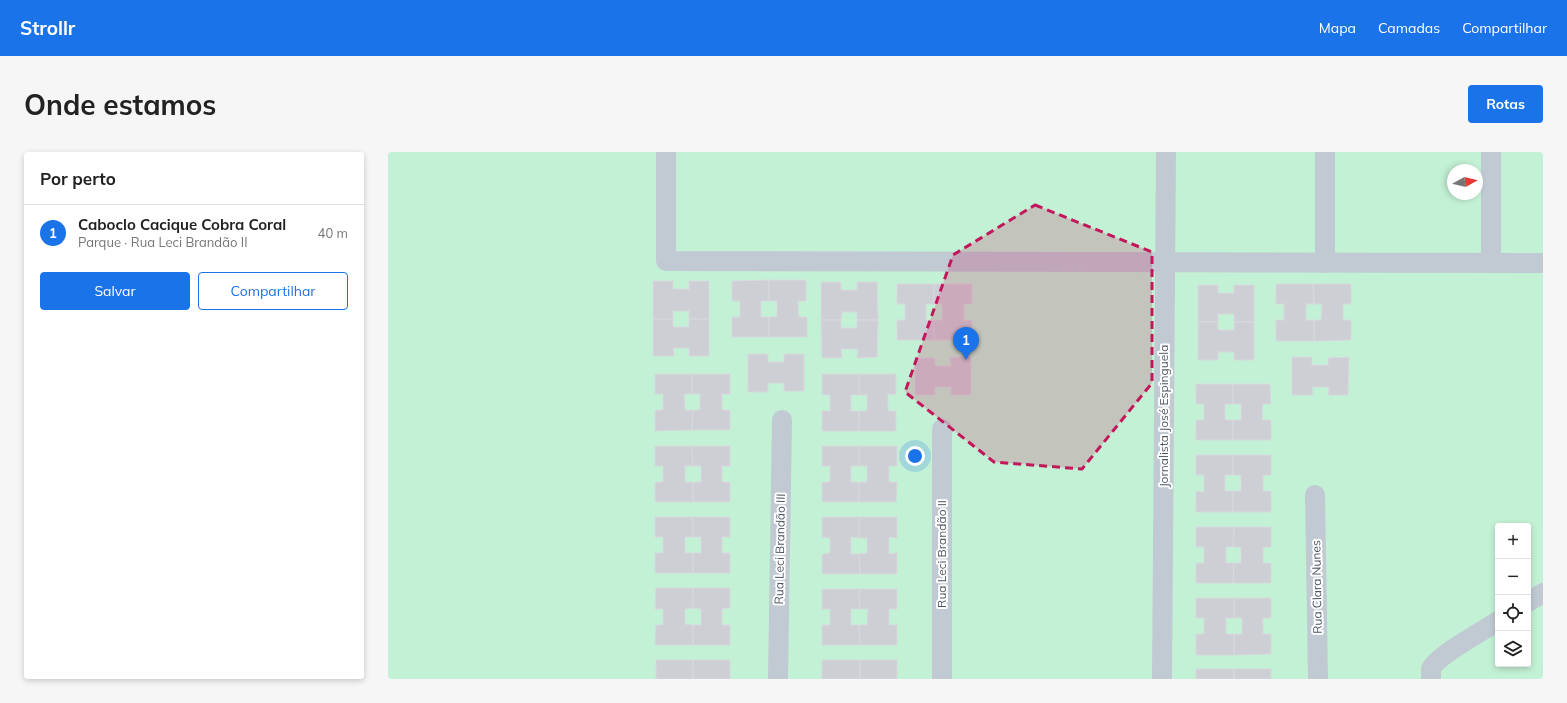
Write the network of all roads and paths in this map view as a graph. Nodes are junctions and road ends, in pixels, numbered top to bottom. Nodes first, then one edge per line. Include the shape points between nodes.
1 (666, 152) edge
2 (1166, 152) edge
3 (1325, 152) edge
4 (1491, 152) edge
5 (1165, 262) junction
6 (1325, 262) junction
7 (1491, 263) junction
8 (1543, 263) edge
9 (782, 420) dead end
10 (942, 429) dead end
11 (1315, 495) dead end
12 (1543, 593) edge
13 (1531, 600) edge
14 (1495, 623) edge
15 (778, 679) edge
16 (942, 679) edge
17 (1162, 679) edge
18 (1318, 679) edge
19 (1431, 679) edge

1 - 5 street via 666,261
2 - 5 street, Jornalista José Espinguela
3 - 6 street
4 - 7 street
5 - 6 street
5 - 17 street, Jornalista José Espinguela
6 - 7 street
7 - 8 street
9 - 15 street, Rua Leci Brandão III
10 - 16 street, Rua Leci Brandão II
11 - 18 street, Rua Clara Nunes
12 - 13 street
14 - 19 street via 1437,662 1432,669

